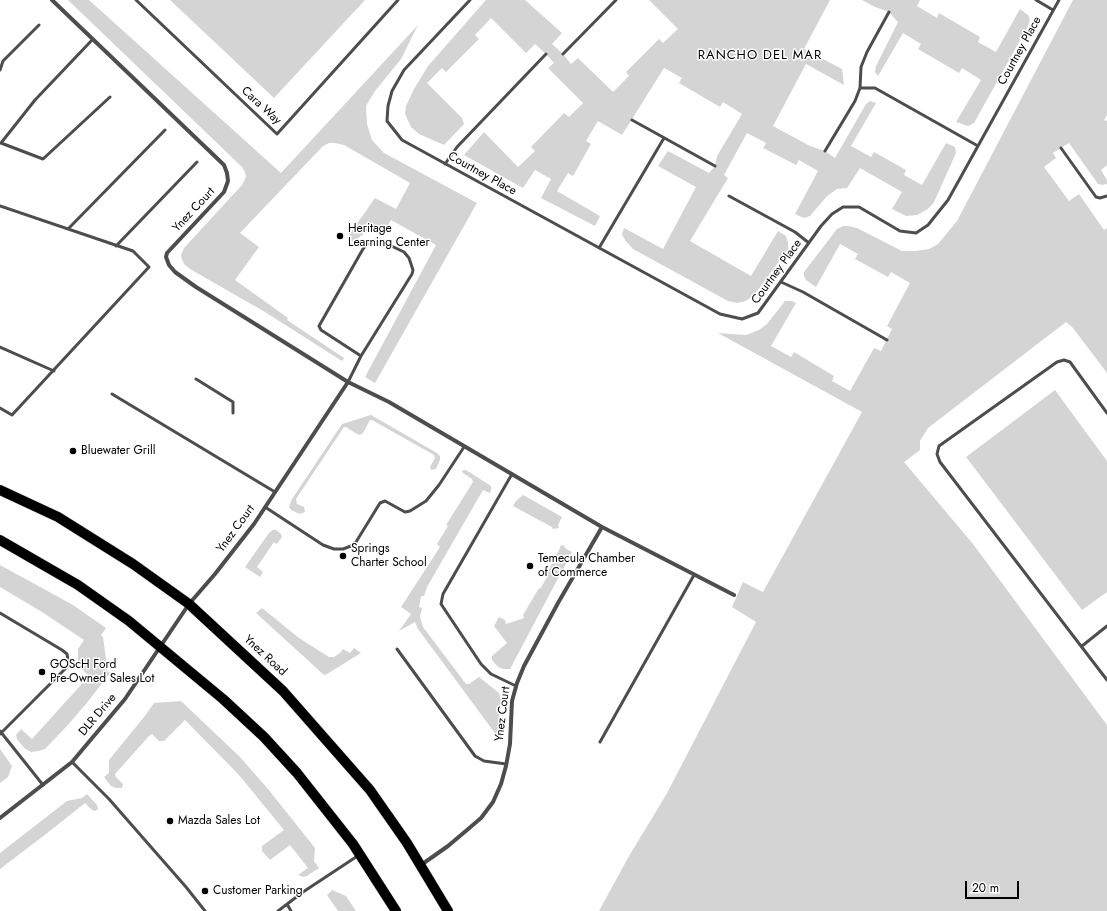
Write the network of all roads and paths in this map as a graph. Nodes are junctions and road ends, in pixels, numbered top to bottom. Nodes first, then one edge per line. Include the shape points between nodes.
1 (52, 0) edge
2 (136, 0) edge
3 (398, 0) edge
4 (470, 0) edge
5 (616, 0) edge
6 (1036, 0) edge
7 (1058, 0) edge
8 (1053, 10) junction
9 (889, 12) dead end
10 (39, 25) dead end
11 (93, 39) junction
12 (546, 54) dead end
13 (563, 54) dead end
14 (0, 70) edge
15 (860, 88) junction
16 (110, 97) dead end
17 (632, 120) dead end
18 (165, 130) dead end
19 (664, 138) junction
20 (1, 143) edge
21 (978, 146) junction
22 (1061, 148) dead end
23 (825, 152) dead end
24 (197, 162) dead end
25 (444, 164) junction
26 (715, 166) dead end
27 (729, 196) dead end
28 (1107, 196) edge
29 (0, 206) edge
30 (68, 229) junction
31 (809, 243) junction
32 (116, 246) junction
33 (599, 248) junction
34 (781, 282) junction
35 (887, 340) dead end
36 (0, 347) edge
37 (361, 356) junction
38 (54, 371) junction
39 (196, 379) dead end
40 (348, 382) junction
41 (112, 394) dead end
42 (0, 408) edge
43 (232, 413) dead end
44 (1107, 414) edge
45 (464, 447) junction
46 (512, 474) junction
47 (0, 490) edge
48 (275, 492) junction
49 (265, 506) junction
50 (602, 527) junction
51 (0, 540) edge
52 (694, 575) junction
53 (734, 595) dead end
54 (188, 604) junction
55 (0, 613) edge
56 (1107, 626) edge
57 (160, 646) junction
58 (1082, 646) junction
59 (397, 649) dead end
60 (1107, 680) edge
61 (516, 686) junction
62 (0, 733) edge
63 (600, 742) dead end
64 (72, 762) junction
65 (506, 764) junction
66 (43, 784) junction
67 (0, 818) edge
68 (360, 854) junction
69 (421, 865) junction
70 (287, 904) junction
71 (205, 911) edge
72 (278, 911) edge
73 (291, 911) edge
74 (396, 911) edge
75 (448, 911) edge

1 - 11 street, Ynez Court
2 - 3 lane, Cara Way via 277,134
4 - 25 lane, Courtney Place via 404,70 392,91 388,106 387,121 402,140
5 - 13 lane
6 - 8 lane
7 - 8 lane, Courtney Place
8 - 21 lane, Courtney Place
9 - 15 lane via 867,52 862,67
10 - 14 lane via 2,62
11 - 20 lane via 35,100
11 - 40 street, Ynez Court via 224,165 227,173 228,181 224,192 167,253 169,265 196,287
12 - 25 lane via 457,147
15 - 21 lane via 875,88
15 - 23 lane
16 - 20 lane via 43,159
17 - 19 lane
18 - 30 lane
19 - 26 lane
19 - 33 lane
21 - 31 lane, Courtney Place via 948,200 928,225 916,234 900,231 859,207 843,207 832,214
22 - 28 lane via 1096,197
24 - 32 lane
25 - 33 lane, Courtney Place
27 - 31 lane via 795,232
29 - 30 lane
30 - 32 lane
31 - 34 lane, Courtney Place
32 - 38 lane via 133,251 149,268
33 - 34 lane, Courtney Place via 720,314 742,319 758,313
34 - 35 lane via 804,292
36 - 38 lane
37 - 37 lane via 321,330 319,326 362,249 371,242 383,242 404,252 413,270
37 - 40 lane
38 - 42 lane via 12,415
39 - 43 lane via 233,402
40 - 45 street, Ynez Court via 389,402
40 - 48 street, Ynez Court
41 - 48 lane
44 - 58 lane via 1070,362 1064,360 1056,362 938,446 937,454 940,462
45 - 46 street, Ynez Court
45 - 49 lane via 426,501 410,512 405,512 385,501 380,503 356,542 343,549 334,550 323,545
46 - 50 street, Ynez Court
46 - 61 lane via 443,594 441,604 481,664 491,674
47 - 54 main road, Ynez Road via 58,517 133,564
48 - 49 street, Ynez Court
49 - 54 street, Ynez Court via 215,574
50 - 52 street, Ynez Court
50 - 61 street, Ynez Court via 524,666
51 - 57 main road via 78,585
52 - 53 street, Ynez Court
52 - 63 lane
54 - 57 street, DLR Drive
54 - 69 main road, Ynez Road via 283,691 370,790
55 - 62 lane via 62,650 67,654 69,665
56 - 58 lane
57 - 64 street, DLR Drive via 125,699
57 - 68 main road via 264,737 297,773
58 - 60 lane
59 - 65 lane via 474,756 484,761
61 - 65 street, Ynez Court via 512,701 510,744
62 - 66 lane
64 - 66 street, DLR Drive
64 - 71 lane via 109,799
65 - 69 street, Ynez Court via 493,802 480,818
66 - 67 street, DLR Drive
68 - 70 lane
68 - 74 main road
69 - 75 main road, Ynez Road
70 - 72 lane
70 - 73 lane

